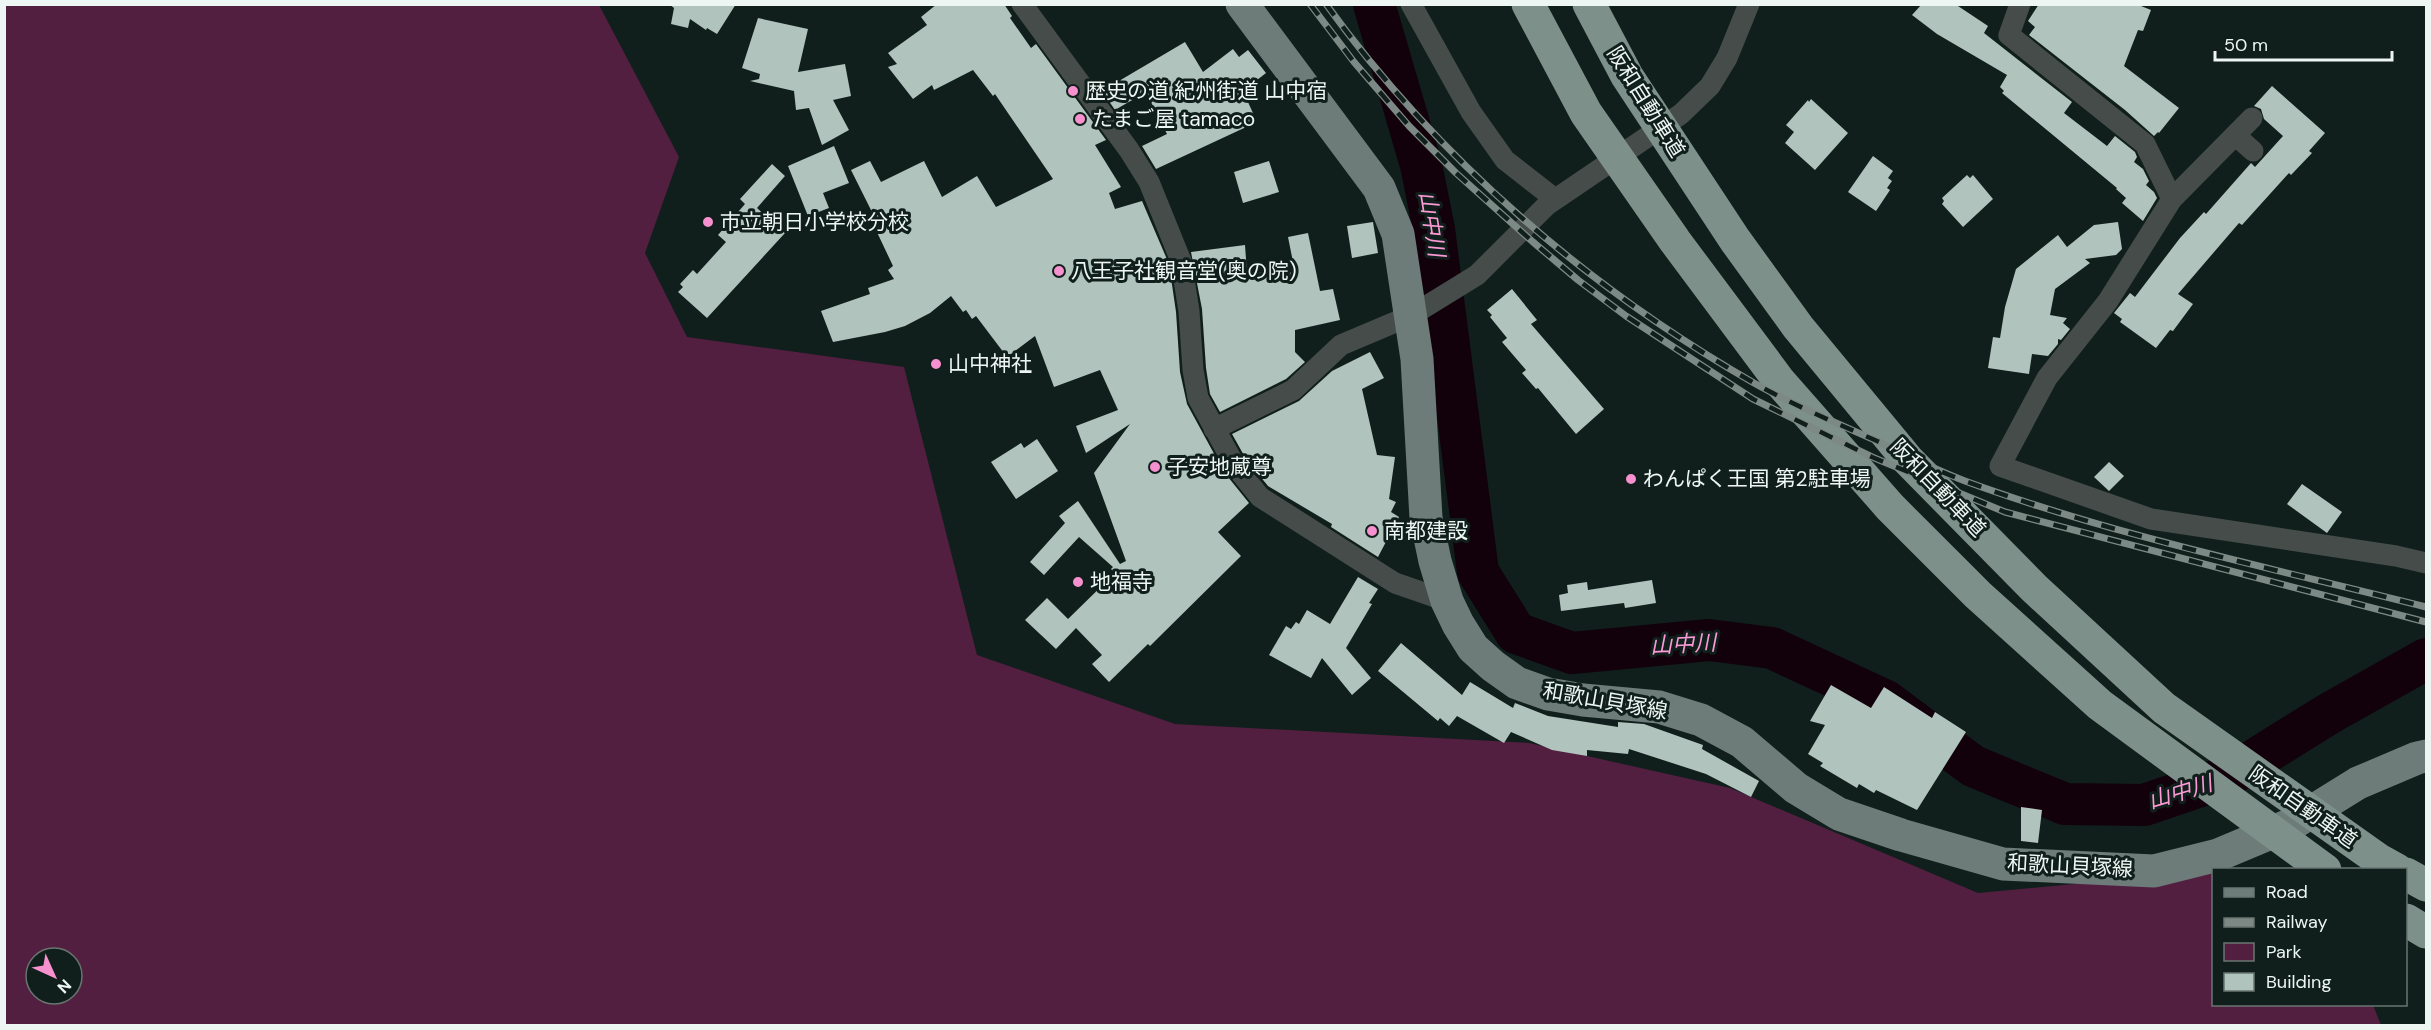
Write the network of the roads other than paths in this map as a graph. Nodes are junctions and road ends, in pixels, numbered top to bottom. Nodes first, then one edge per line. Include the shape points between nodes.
1 (1022, 4) edge
2 (1242, 4) edge
3 (1410, 4) edge
4 (1528, 4) edge
5 (1588, 4) edge
6 (1749, 4) edge
7 (2020, 4) edge
8 (2252, 118) dead end
9 (2235, 135) junction
10 (2253, 151) dead end
11 (1555, 199) junction
12 (2172, 199) junction
13 (1420, 310) junction
14 (1214, 429) junction
15 (2427, 563) edge
16 (1447, 601) junction
17 (2427, 756) edge
18 (2322, 868) edge
19 (2397, 868) edge
20 (2407, 873) edge
21 (2427, 883) edge
22 (2407, 921) edge
23 (2427, 932) edge

1 - 14 street via 1149,182 1181,261 1198,398
2 - 13 main road, 和歌山貝塚線 via 1379,188 1398,234
3 - 11 street via 1471,112 1505,160
4 - 18 highway, 阪和自動車道 via 1586,113 1675,241 1780,382 1890,507 1978,595 2100,705
5 - 19 highway, 阪和自動車道 via 1627,76 1735,240 1798,327 1908,460 2034,588 2164,708
6 - 11 street via 1727,58 1710,86 1681,114
7 - 12 street via 2009,35 2145,144
8 - 9 street
9 - 10 street
9 - 12 street
11 - 13 street via 1477,275
12 - 15 street via 2108,301 2047,378 2000,466 2151,519
13 - 14 street via 1341,345 1293,390
13 - 16 main road, 和歌山貝塚線 via 1417,359 1426,518
14 - 16 street via 1235,466 1260,497 1395,583
16 - 17 main road, 和歌山貝塚線 via 1473,648 1517,683 1548,694 1659,707 1701,720 1742,742 1796,788 1839,814 2003,864 2154,871 2217,855 2292,824 2358,783
20 - 21 highway, 阪和自動車道
22 - 23 highway

